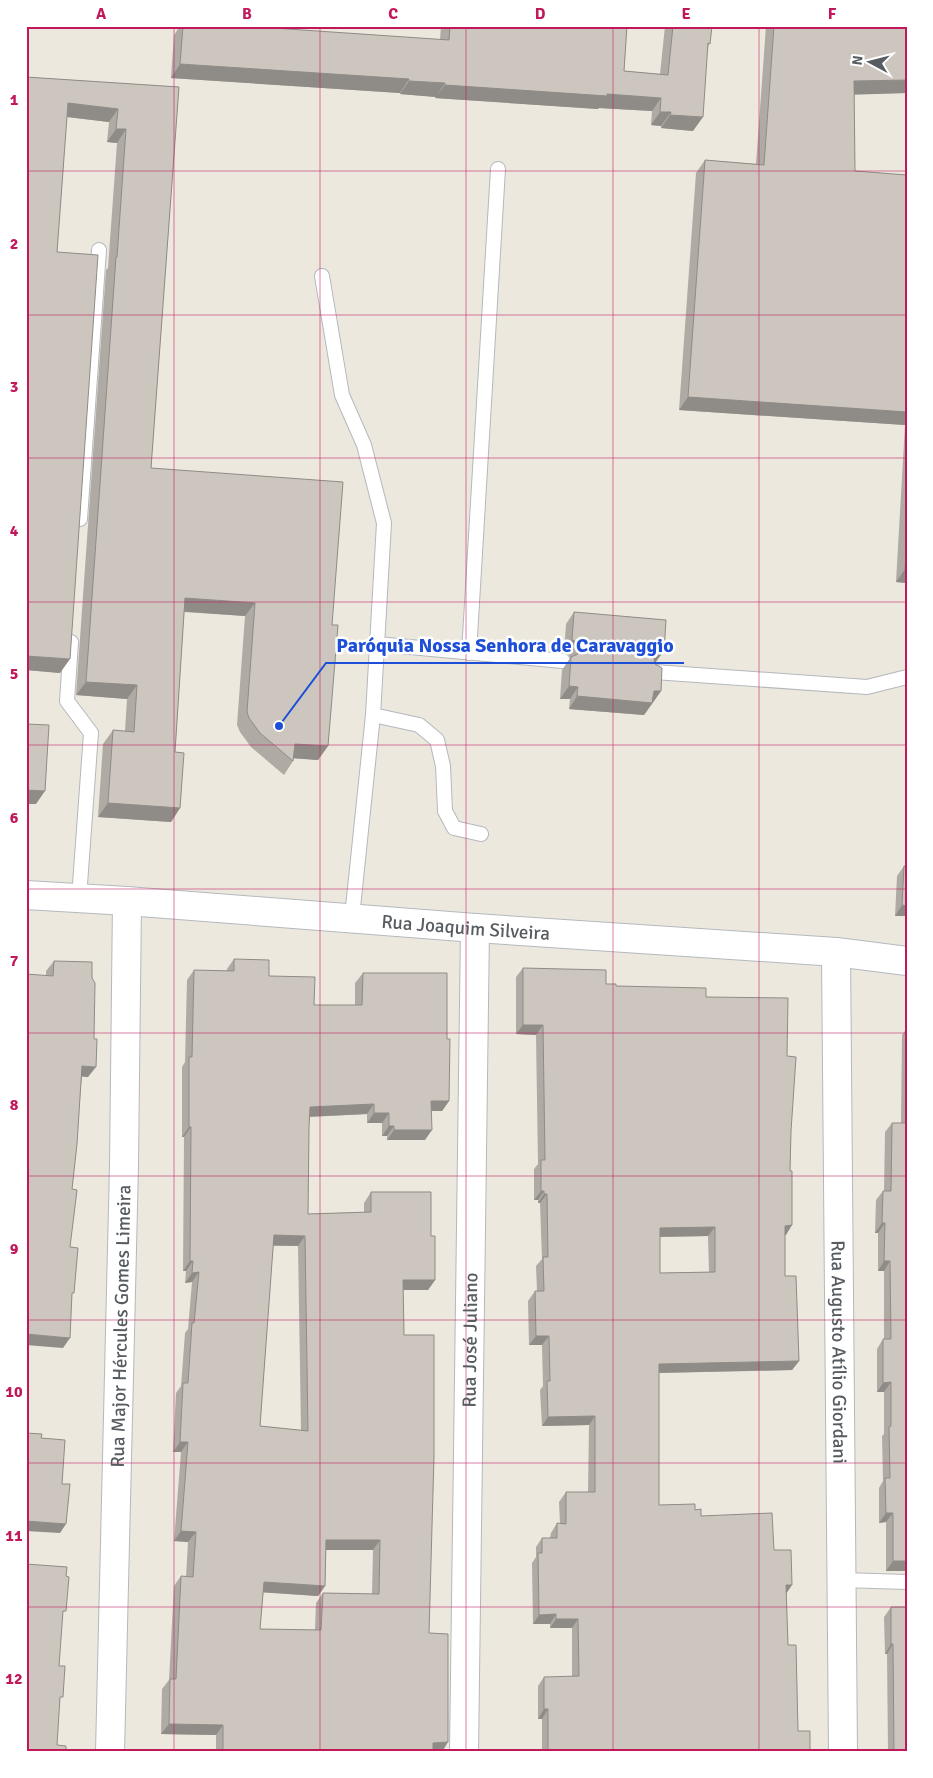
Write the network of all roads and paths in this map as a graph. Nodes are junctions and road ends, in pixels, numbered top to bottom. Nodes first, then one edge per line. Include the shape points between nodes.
1 (498, 169) dead end
2 (99, 250) dead end
3 (322, 276) dead end
4 (78, 534) edge
5 (72, 632) edge
6 (377, 644) junction
7 (469, 653) junction
8 (563, 661) dead end
9 (654, 672) edge
10 (907, 677) edge
11 (373, 715) junction
12 (481, 834) dead end
13 (26, 895) edge
14 (79, 898) junction
15 (127, 901) junction
16 (352, 917) junction
17 (475, 928) junction
18 (836, 952) junction
19 (907, 961) edge
20 (841, 1580) junction
21 (907, 1582) edge
22 (110, 1752) edge
23 (464, 1752) edge
24 (843, 1752) edge

1 - 7 lane
2 - 4 lane
3 - 6 lane via 342,395 364,445 384,523
5 - 14 lane via 66,701 91,733
6 - 7 lane
6 - 11 lane
7 - 8 lane
9 - 10 lane via 867,687
11 - 12 lane via 418,725 437,740 443,766 444,811 454,828
11 - 16 lane
13 - 14 street, Rua Joaquim Silveira
14 - 15 street, Rua Joaquim Silveira
15 - 16 street, Rua Joaquim Silveira
15 - 22 street, Rua Major Hércules Gomes Limeira
16 - 17 street, Rua Joaquim Silveira
17 - 18 street, Rua Joaquim Silveira
17 - 23 street, Rua José Juliano
18 - 19 street, Rua Joaquim Silveira
18 - 20 street, Rua Augusto Atílio Giordani
20 - 21 lane
20 - 24 street, Rua Augusto Atílio Giordani

